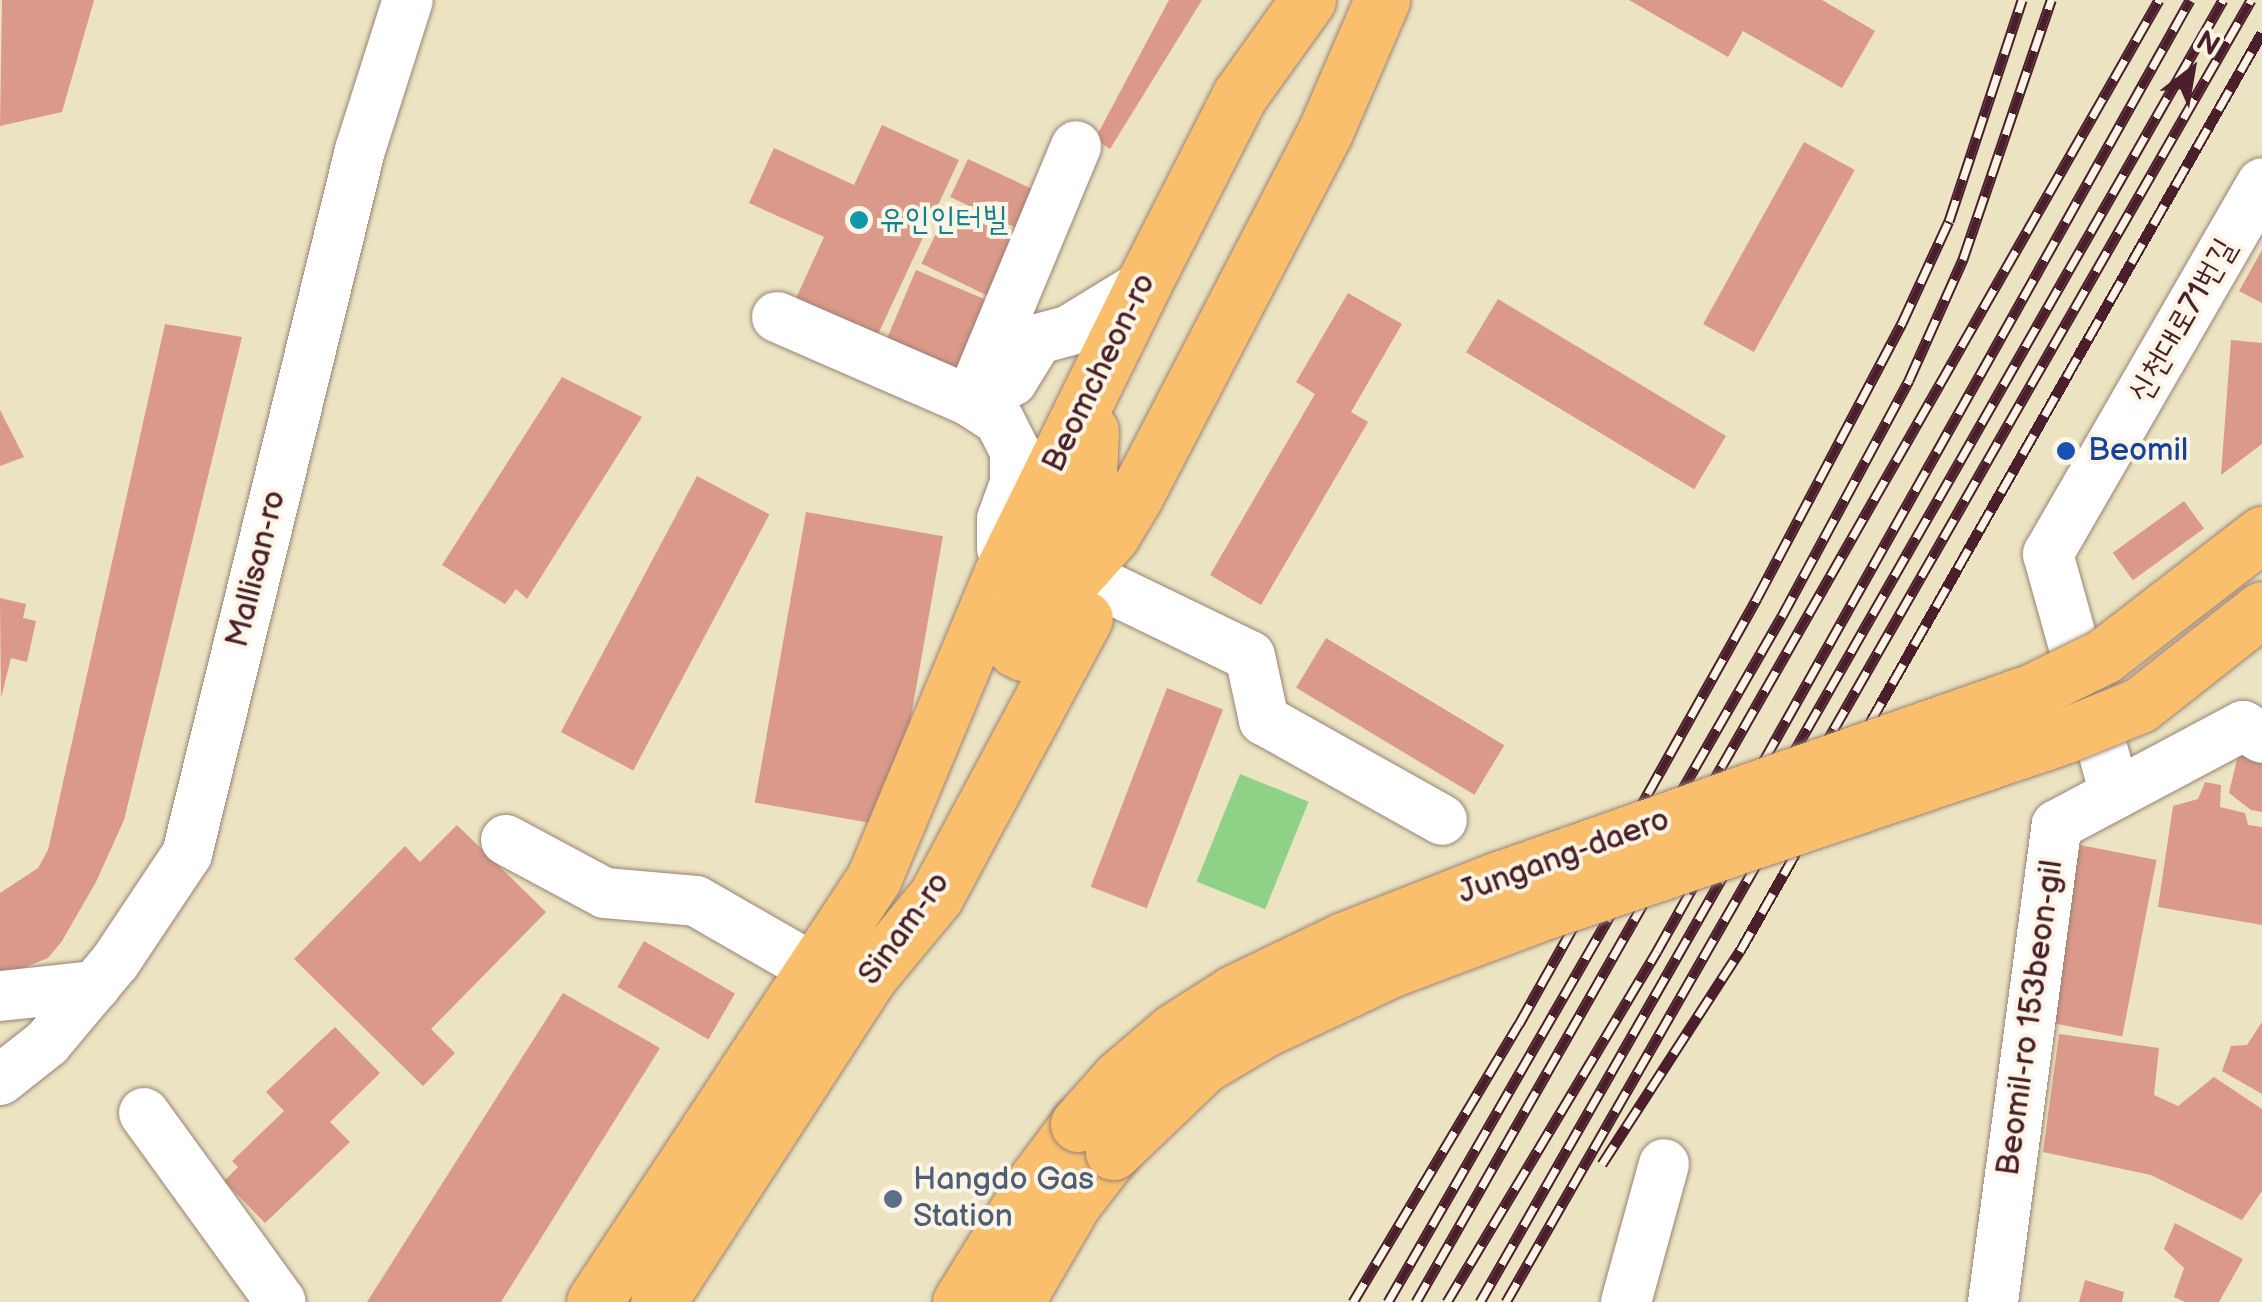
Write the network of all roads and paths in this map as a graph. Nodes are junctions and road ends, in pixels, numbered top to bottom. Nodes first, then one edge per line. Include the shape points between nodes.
1 (408, 0) edge
2 (1274, 0) edge
3 (1308, 0) edge
4 (1382, 0) edge
5 (1414, 0) edge
6 (1240, 95) junction
7 (1325, 132) junction
8 (1076, 146) dead end
9 (2262, 183) edge
10 (1143, 285) junction
11 (777, 318) dead end
12 (1092, 389) junction
13 (970, 401) junction
14 (2262, 534) edge
15 (1108, 560) junction
16 (1002, 572) junction
17 (2262, 609) edge
18 (2253, 732) edge
19 (924, 763) joint
20 (2115, 794) junction
21 (1442, 820) dead end
22 (506, 840) dead end
23 (816, 970) junction
24 (95, 986) junction
25 (0, 996) edge
26 (0, 1080) edge
27 (144, 1113) dead end
28 (1096, 1138) junction
29 (1664, 1164) dead end
30 (280, 1302) edge
31 (594, 1302) edge
32 (658, 1302) edge
33 (960, 1302) edge
34 (1016, 1302) edge
35 (1626, 1302) edge
36 (1993, 1302) edge

1 - 24 street, Mallisan-ro via 360,150 187,854
2 - 6 main road
3 - 6 main road, Beomcheon-ro
4 - 7 main road
5 - 7 main road
6 - 10 main road, Beomcheon-ro
7 - 15 main road
8 - 13 street
9 - 20 street, 신천대로71번길 via 2048,554
10 - 12 main road, Beomcheon-ro
10 - 13 street via 1068,332 1038,339 1012,381
11 - 13 street
12 - 15 main road via 1089,474 1070,528 1016,630 1016,649 1024,653 1038,643 1073,579
12 - 16 main road, Beomcheon-ro
13 - 16 street via 998,420 1015,452 1014,484 1002,519
14 - 28 main road, Jungang-daero, bridge via 2104,656 2034,691 1498,879 1343,940 1235,992 1119,1078
15 - 21 street via 1250,656 1264,720
15 - 32 main road, Sinam-ro via 936,896 869,977
16 - 19 main road, Beomcheon-ro
17 - 28 main road, Jungang-daero, bridge via 2140,705 1392,969 1263,1030
18 - 20 street, Beomil-ro 153beon-gil
19 - 23 main road, Sinam-ro via 874,878
20 - 36 street, Beomil-ro 153beon-gil via 2056,825
22 - 23 street via 605,893 696,901
23 - 31 main road, Sinam-ro
24 - 25 street
24 - 26 street, Mallisan-ro via 46,1042
27 - 30 street
28 - 33 main road, Jungang-daero via 1036,1180
28 - 34 main road, Jungang-daero via 1073,1204
29 - 35 street

